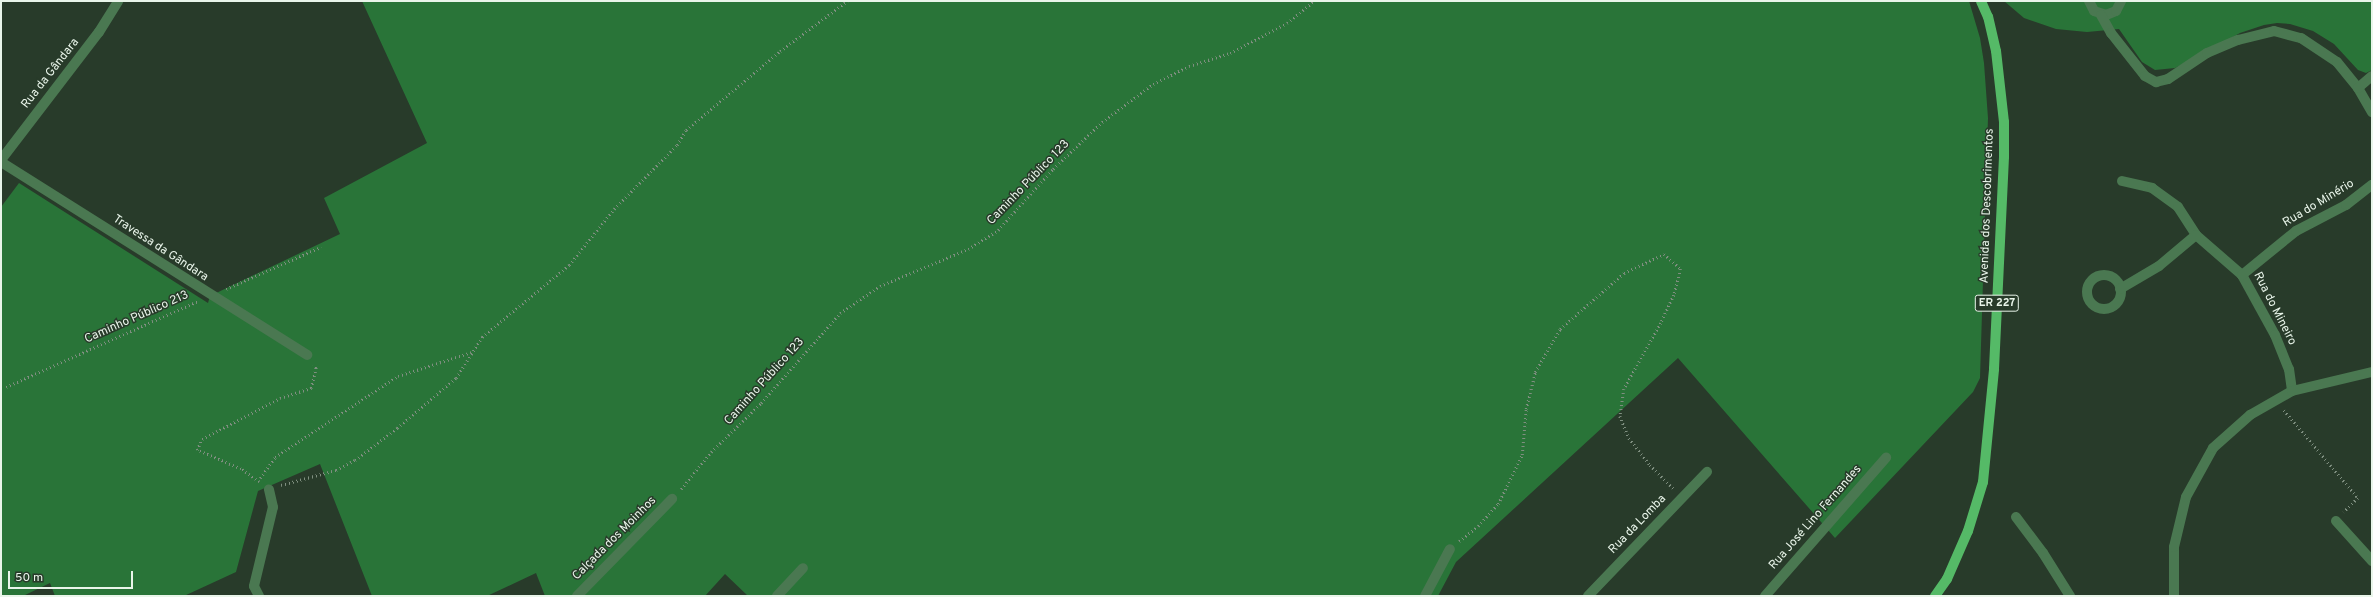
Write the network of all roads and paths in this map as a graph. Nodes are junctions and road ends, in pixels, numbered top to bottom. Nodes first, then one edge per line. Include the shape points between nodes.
1 (118, 1) edge
2 (847, 1) edge
3 (1314, 1) edge
4 (1981, 1) edge
5 (2089, 1) edge
6 (2121, 1) edge
7 (2101, 15) junction
8 (2372, 76) edge
9 (2358, 88) junction
10 (2372, 112) edge
11 (1, 161) edge
12 (2122, 181) dead end
13 (2372, 185) edge
14 (2196, 235) junction
15 (321, 247) dead end
16 (2242, 275) junction
17 (2120, 289) dead end
18 (210, 296) junction
19 (473, 352) junction
20 (307, 355) joint
21 (2372, 372) edge
22 (6, 387) dead end
23 (2292, 391) junction
24 (2276, 400) junction
25 (1886, 458) dead end
26 (1708, 472) dead end
27 (258, 482) junction
28 (269, 489) junction
29 (1683, 498) junction
30 (672, 499) joint
31 (2016, 517) dead end
32 (2336, 521) joint
33 (1450, 549) joint
34 (2372, 561) edge
35 (803, 568) dead end
36 (259, 596) edge
37 (576, 596) edge
38 (777, 596) edge
39 (1425, 596) edge
40 (1588, 596) edge
41 (1765, 596) edge
42 (1935, 596) edge
43 (2070, 596) edge
44 (2174, 596) edge

1 - 11 street, Rua da Gândara via 99,32
2 - 19 path via 780,51 686,130 677,145 614,209 569,265 482,337
3 - 30 path, Caminho Público 123 via 1287,23 1230,53 1189,66 1153,84 1102,122 1053,169 998,230 968,250 880,286 840,313 761,403 711,452
4 - 42 main road, Avenida dos Descobrimentos / ER 227 via 1988,17 1996,51 2004,122 1994,369 1983,482 1968,531 1947,579
5 - 7 street via 2094,12
6 - 7 street via 2116,11
7 - 9 street via 2145,76 2156,82 2168,79 2207,53 2274,31 2301,38 2337,62
8 - 9 street
9 - 10 street
11 - 18 street, Travessa da Gândara
12 - 14 street, Rua do Mineiro via 2152,188 2178,207
13 - 16 street, Rua do Minério via 2346,205 2296,231
14 - 16 street, Rua do Mineiro
14 - 17 street via 2160,266
15 - 18 path, Caminho Público 213
16 - 23 street, Rua do Mineiro via 2275,334 2289,369
18 - 20 street, Travessa da Gândara
18 - 22 path, Caminho Público 213
19 - 27 path via 398,376 275,457
19 - 28 path via 456,378 356,460 336,470
20 - 27 path via 316,368 311,388 280,398 235,420 202,439 197,450 241,469
21 - 23 street
23 - 24 street
24 - 32 path via 2358,498
24 - 44 street via 2250,415 2212,448 2186,498 2174,547
25 - 41 street, Rua José Lino Fernandes
26 - 29 street, Rua da Lomba
27 - 28 path
28 - 36 street via 273,507 254,586
29 - 33 path via 1650,465 1629,438 1620,416 1624,389 1674,295 1681,269 1664,254 1624,273 1560,328 1534,372 1526,409 1522,455 1498,504 1478,526
29 - 40 street, Rua da Lomba
30 - 37 street, Calçada dos Moinhos
31 - 43 street
32 - 34 street
33 - 39 street
35 - 38 street

